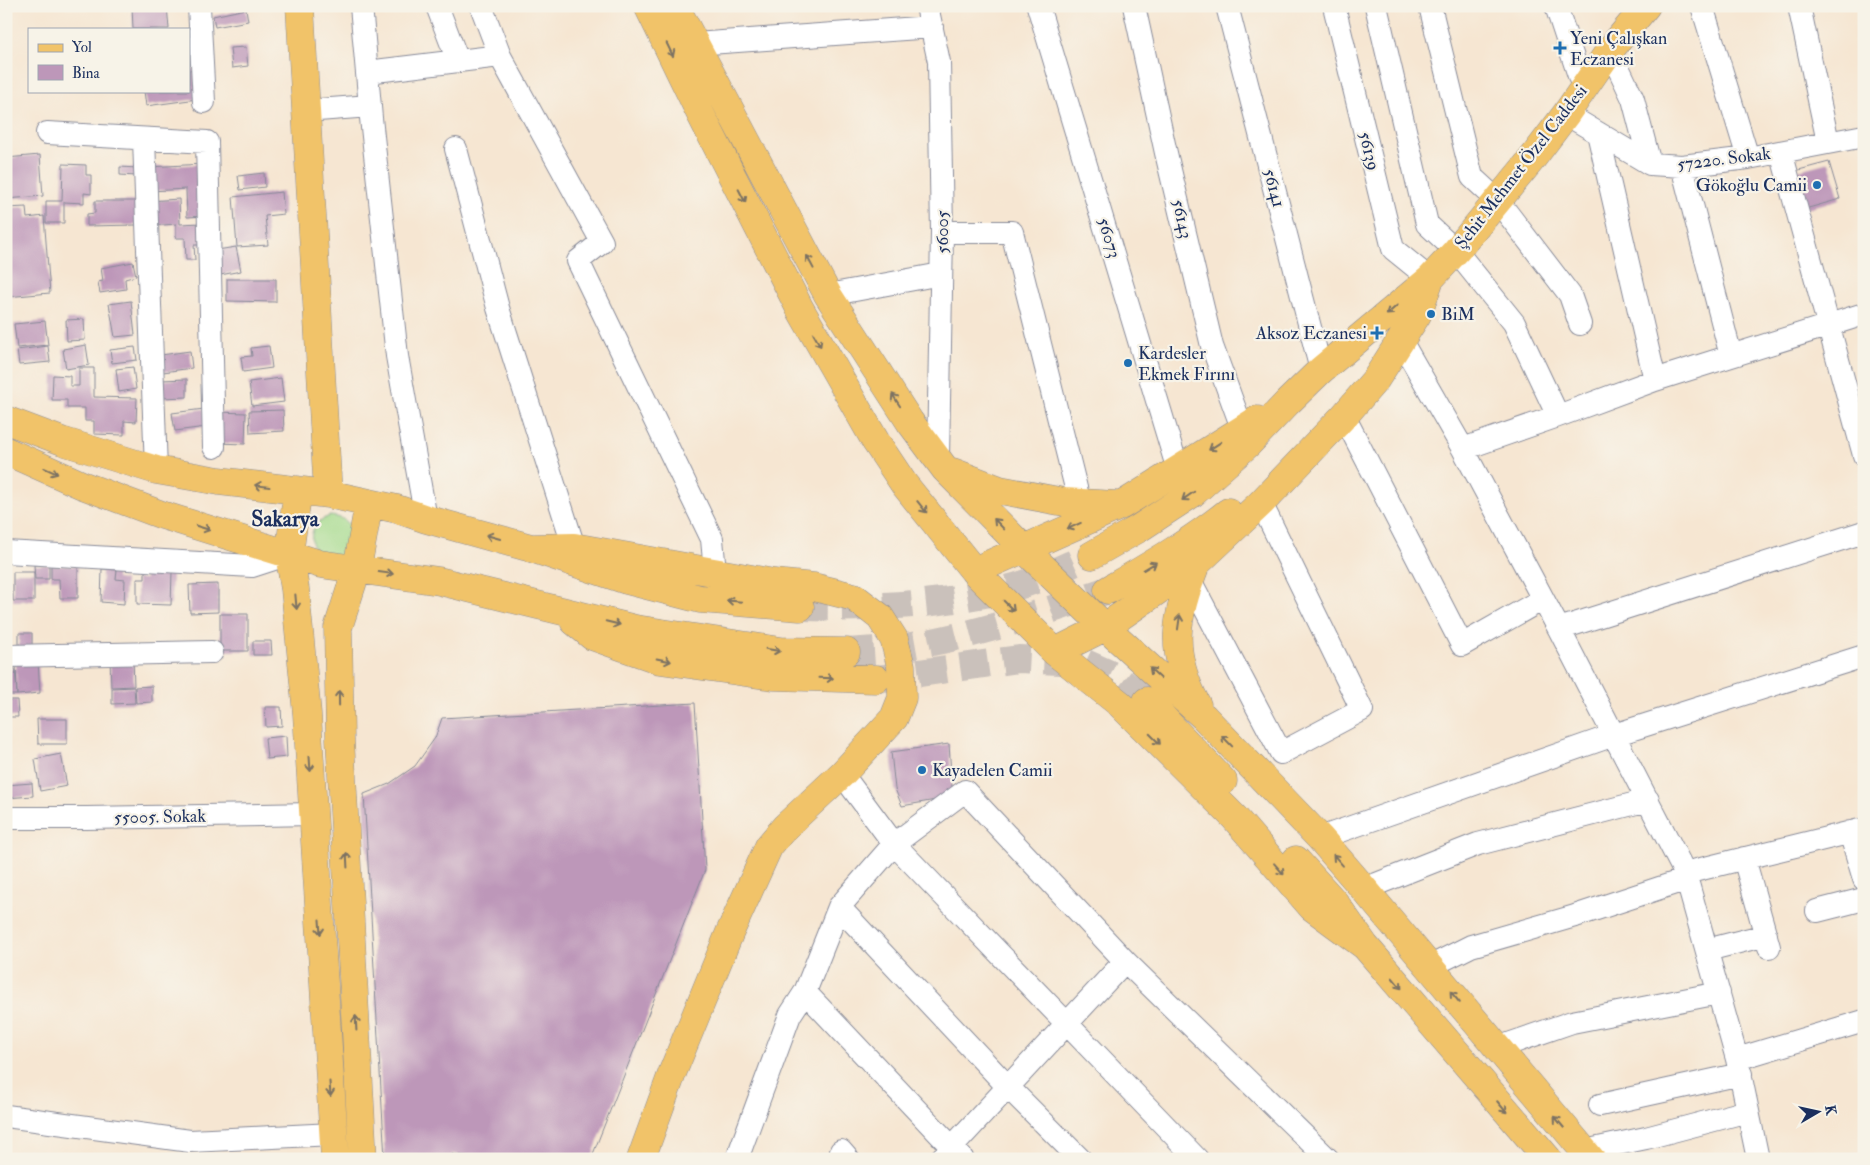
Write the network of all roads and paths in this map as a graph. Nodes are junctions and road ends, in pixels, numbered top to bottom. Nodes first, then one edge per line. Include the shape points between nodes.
1 (198, 6) edge
2 (300, 6) edge
3 (361, 6) edge
4 (436, 6) edge
5 (481, 6) edge
6 (648, 6) edge
7 (675, 6) edge
8 (1038, 6) edge
9 (1134, 6) edge
10 (1228, 6) edge
11 (1334, 6) edge
12 (1376, 6) edge
13 (1430, 6) edge
14 (1556, 6) edge
15 (1646, 6) edge
16 (1702, 6) edge
17 (1799, 6) edge
18 (930, 17) edge
19 (695, 44) junction
20 (1610, 50) junction
21 (500, 56) junction
22 (458, 61) junction
23 (367, 72) junction
24 (1584, 88) junction
25 (204, 102) dead end
26 (370, 106) junction
27 (305, 111) junction
28 (1566, 114) junction
29 (47, 133) dead end
30 (1598, 133) junction
31 (1864, 136) edge
32 (144, 139) junction
33 (1828, 142) junction
34 (456, 149) dead end
35 (1781, 152) junction
36 (1748, 158) junction
37 (1650, 164) junction
38 (1682, 166) junction
39 (1498, 201) junction
40 (942, 232) junction
41 (1456, 251) junction
42 (941, 274) junction
43 (1430, 279) junction
44 (828, 295) junction
45 (1864, 314) edge
46 (1580, 324) dead end
47 (1829, 324) junction
48 (1400, 339) junction
49 (1344, 352) junction
50 (1731, 356) junction
51 (1321, 370) junction
52 (1376, 379) junction
53 (1655, 380) junction
54 (1287, 403) junction
55 (1344, 416) junction
56 (1558, 416) junction
57 (6, 420) edge
58 (1242, 428) junction
59 (214, 447) dead end
60 (1463, 448) junction
61 (6, 451) edge
62 (1306, 455) junction
63 (1864, 455) edge
64 (942, 464) junction
65 (156, 470) junction
66 (1178, 470) junction
67 (904, 484) junction
68 (298, 490) junction
69 (328, 494) junction
70 (369, 503) junction
71 (1261, 503) junction
72 (1080, 504) junction
73 (1122, 505) junction
74 (426, 519) junction
75 (1864, 532) edge
76 (574, 547) junction
77 (531, 548) junction
78 (1023, 548) junction
79 (6, 552) edge
80 (289, 554) junction
81 (1092, 555) tunnel mouth
82 (356, 569) junction
83 (715, 572) junction
84 (974, 572) junction
85 (1193, 572) junction
86 (1108, 590) tunnel mouth
87 (1543, 599) junction
88 (800, 607) tunnel mouth
89 (559, 609) junction
90 (1105, 627) junction
91 (1559, 629) junction
92 (212, 652) dead end
93 (846, 652) tunnel mouth
94 (1055, 652) junction
95 (6, 656) edge
96 (1864, 656) edge
97 (876, 679) tunnel mouth
98 (1147, 701) tunnel mouth
99 (1204, 717) junction
100 (1614, 735) junction
101 (842, 774) junction
102 (1648, 800) junction
103 (313, 814) junction
104 (6, 818) edge
105 (1857, 830) edge
106 (1320, 838) junction
107 (894, 844) junction
108 (1744, 858) junction
109 (1686, 876) junction
110 (1864, 880) edge
111 (1364, 889) junction
112 (1864, 899) edge
113 (839, 907) junction
114 (1817, 911) dead end
115 (1366, 946) junction
116 (1707, 950) junction
117 (1125, 961) junction
118 (1430, 966) junction
119 (804, 992) junction
120 (1719, 993) junction
121 (1864, 1021) edge
122 (1068, 1024) junction
123 (1497, 1048) junction
124 (1739, 1066) junction
125 (1008, 1087) junction
126 (1600, 1105) dead end
127 (1748, 1111) junction
128 (6, 1116) edge
129 (334, 1147) edge
130 (952, 1155) edge
131 (1587, 1155) edge
132 (363, 1159) edge
133 (641, 1159) edge
134 (737, 1159) edge
135 (1080, 1159) edge
136 (1197, 1159) edge
137 (1328, 1159) edge
138 (1548, 1159) edge
139 (1758, 1159) edge

1 - 25 street
2 - 27 main road
3 - 23 street
4 - 22 street
5 - 21 street
6 -> 67 main road via 800,309 876,442
7 - 19 main road
8 - 66 street, 56073
9 - 58 street, 56143 via 1212,346
10 - 51 street, 56141
11 - 43 street, 56139 via 1393,249
12 - 41 street via 1427,224
13 - 39 street via 1472,177
14 - 24 street
15 - 20 main road, Şehit Mehmet Özel Caddesi
16 - 36 street
17 - 33 street
18 - 19 street
18 - 40 street, 56005 via 939,62
44 -> 19 main road
20 - 24 main road, Şehit Mehmet Özel Caddesi
20 - 37 street via 1633,99
21 - 22 street
21 - 83 street via 602,242 578,261 712,539
22 - 23 street
23 - 26 street
24 - 28 main road, Şehit Mehmet Özel Caddesi
26 - 27 street
26 - 74 street via 398,356
27 - 69 main road
28 - 30 street, 57220. Sokak
28 - 39 main road, Şehit Mehmet Özel Caddesi
29 - 32 street
30 - 37 street, 57220. Sokak
30 - 53 street
31 - 33 street, 57220. Sokak
32 - 59 street via 207,142
32 - 65 street
33 - 35 street, 57220. Sokak
34 - 76 street via 498,308
35 - 36 street, 57220. Sokak
35 - 47 street
36 - 38 street, 57220. Sokak
37 - 38 street, 57220. Sokak
38 - 50 street
39 - 41 main road, Şehit Mehmet Özel Caddesi
39 - 46 street via 1570,295
40 - 42 street, 56005
40 - 72 street via 1012,232
41 - 43 main road, Şehit Mehmet Özel Caddesi
41 - 56 street via 1514,323
42 - 44 street
42 - 64 street, 56005
43 - 48 main road via 1417,315
43 -> 49 main road, Şehit Mehmet Özel Caddesi
64 -> 44 main road via 910,422
45 - 47 street
47 - 50 street
47 - 63 street
48 - 52 main road
48 - 60 street
49 - 51 main road, Şehit Mehmet Özel Caddesi
49 - 52 main road via 1357,355 1370,365
50 - 53 street
51 - 54 main road, Şehit Mehmet Özel Caddesi
52 - 55 main road
53 - 56 street
54 - 58 main road
54 -> 81 main road via 1248,444 1193,492
55 - 62 main road
55 - 87 street via 1462,645
56 - 60 street
57 - 65 main road
58 -> 66 main road
60 - 87 street
61 -> 80 main road via 82,485 162,515
62 - 71 main road
86 -> 62 main road via 1206,530
64 - 67 main road
64 - 72 main road via 1000,490
78 -> 64 main road
68 -> 65 main road
66 - 73 main road
67 -> 84 main road
68 - 69 main road
68 - 80 main road
69 - 70 main road
70 - 74 main road
70 - 82 main road
71 - 85 main road
71 - 85 street via 1362,710 1281,753
72 - 73 main road
73 -> 78 main road
77 -> 74 main road
75 - 91 street
76 - 77 main road
76 - 83 main road
88 -> 77 main road via 700,599 626,580
78 - 84 main road
78 - 90 main road
79 - 80 street via 252,566
80 - 82 main road via 320,564
80 -> 103 main road via 299,627
82 -> 89 main road via 439,581
132 -> 82 main road via 340,739 338,628
83 - 101 main road via 814,587 854,597 880,617 894,639 901,666 902,698 894,718
84 -> 94 main road
85 - 90 main road
99 -> 85 main road via 1185,683 1177,645 1178,620
87 - 91 street
89 -> 93 main road via 636,629 781,651
89 -> 97 main road via 592,636 660,660 773,676
90 - 94 main road
99 -> 90 main road
91 - 100 street
92 - 95 street
94 -> 115 main road via 1120,704 1234,817 1312,907
96 - 100 street
98 - 115 main road via 1335,903
106 -> 99 main road
100 - 102 street
100 - 106 street
101 - 107 street
101 - 133 main road via 769,846 712,975
102 - 109 street
102 - 111 street via 1478,844
103 - 104 street, 55005. Sokak
103 -> 129 main road
105 - 108 street
105 - 110 street
111 -> 106 main road
107 - 113 street
107 - 117 street via 965,791
107 - 122 street
108 - 109 street
108 - 116 street via 1767,941
109 - 116 street
109 - 118 street via 1575,916 1471,946
111 - 118 main road
112 - 114 street
113 - 119 street
113 - 125 street
115 -> 138 main road
116 - 120 street
117 - 122 street
117 - 137 street
123 -> 118 main road
119 - 130 street
119 - 134 street via 790,1015
120 - 123 street via 1572,1022
120 - 124 street
121 - 124 street
122 - 125 street
122 - 136 street
131 -> 123 main road
124 - 126 street
124 - 127 street
125 - 130 street
125 - 135 street
127 - 131 street
127 - 139 street
128 - 129 street via 190,1141

